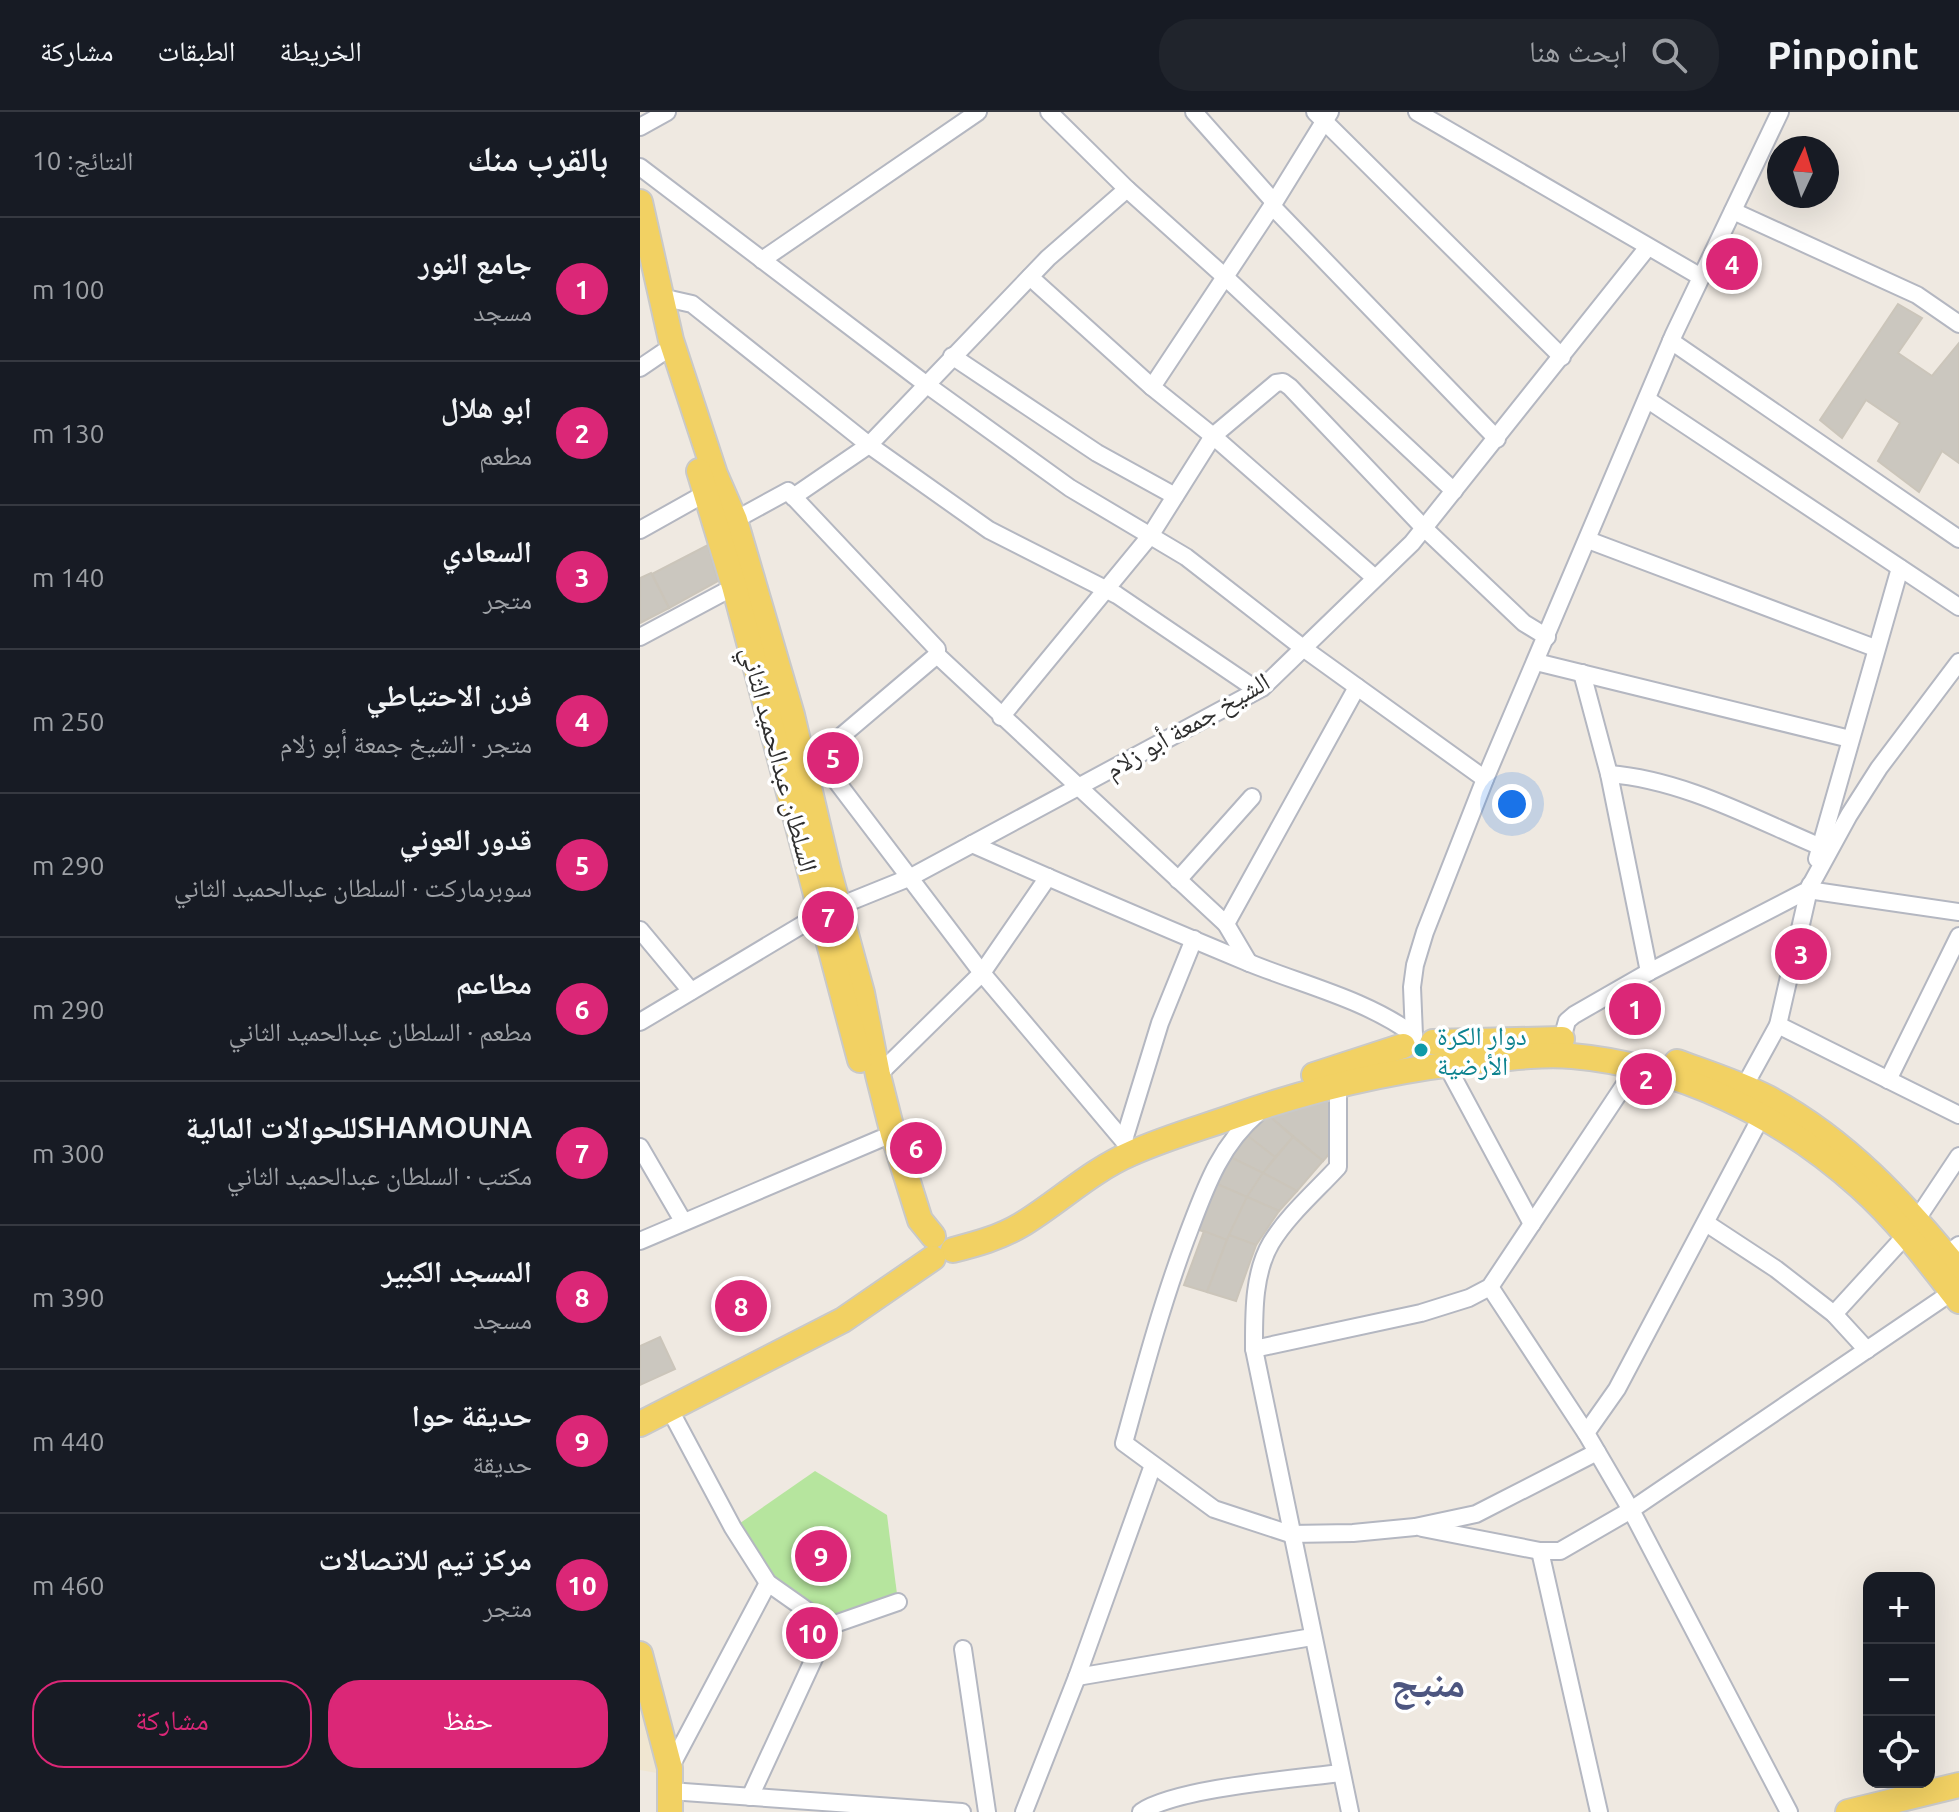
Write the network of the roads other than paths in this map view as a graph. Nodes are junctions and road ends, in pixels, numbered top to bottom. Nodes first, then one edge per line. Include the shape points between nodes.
1 (667, 112) edge
2 (978, 112) edge
3 (1049, 112) edge
4 (1194, 112) edge
5 (1417, 112) edge
6 (1780, 112) edge
7 (1323, 115) edge
8 (640, 127) edge
9 (640, 167) edge
10 (1127, 189) junction
11 (640, 202) edge
12 (1273, 204) junction
13 (1733, 211) junction
14 (1648, 247) junction
15 (762, 260) junction
16 (640, 269) edge
17 (1224, 276) junction
18 (1030, 277) junction
19 (1701, 277) junction
20 (661, 297) junction
21 (1959, 324) edge
22 (1671, 341) junction
23 (662, 353) junction
24 (952, 356) junction
25 (1562, 357) junction
26 (640, 368) edge
27 (925, 384) junction
28 (1152, 387) junction
29 (1648, 400) junction
30 (1213, 436) junction
31 (1497, 439) junction
32 (869, 445) junction
33 (1454, 491) junction
34 (706, 493) junction
35 (1175, 496) junction
36 (793, 497) junction
37 (735, 520) junction
38 (1424, 528) junction
39 (640, 530) edge
40 (1150, 536) junction
41 (1959, 539) edge
42 (1588, 540) junction
43 (1900, 568) junction
44 (1375, 578) junction
45 (743, 582) junction
46 (1107, 590) junction
47 (1959, 607) edge
48 (640, 637) edge
49 (1547, 637) junction
50 (1303, 648) junction
51 (1875, 648) junction
52 (937, 655) junction
53 (1536, 662) junction
54 (1959, 662) edge
55 (1582, 673) junction
56 (1357, 687) junction
57 (1257, 690) junction
58 (1001, 717) junction
59 (1850, 739) junction
60 (811, 761) junction
61 (1609, 774) junction
62 (1485, 779) junction
63 (1077, 787) junction
64 (1252, 797) dead end
65 (972, 844) junction
66 (1821, 847) junction
67 (911, 877) junction
68 (1048, 877) junction
69 (1178, 880) junction
70 (1808, 890) junction
71 (831, 910) junction
72 (1959, 912) edge
73 (1226, 924) junction
74 (640, 930) edge
75 (1959, 936) edge
76 (1194, 939) junction
77 (1249, 963) junction
78 (1649, 972) junction
79 (982, 973) junction
80 (691, 991) junction
81 (640, 1022) edge
82 (1778, 1025) junction
83 (1562, 1039) junction
84 (1417, 1041) junction
85 (1446, 1064) junction
86 (1637, 1066) junction
87 (1421, 1067) junction
88 (878, 1075) junction
89 (1888, 1080) junction
90 (1338, 1084) junction
91 (1744, 1087) junction
92 (1268, 1105) junction
93 (1959, 1115) edge
94 (1761, 1117) junction
95 (880, 1139) junction
96 (1128, 1146) junction
97 (640, 1147) edge
98 (1959, 1156) edge
99 (683, 1221) junction
100 (1706, 1223) junction
101 (1532, 1224) junction
102 (1912, 1227) junction
103 (640, 1241) edge
104 (937, 1245) junction
105 (1955, 1273) edge
106 (1490, 1287) junction
107 (1834, 1314) junction
108 (1254, 1349) junction
109 (1867, 1350) junction
110 (640, 1407) edge
111 (670, 1410) junction
112 (640, 1424) edge
113 (1586, 1433) junction
114 (1597, 1452) junction
115 (1153, 1465) junction
116 (1631, 1510) junction
117 (1415, 1527) junction
118 (1290, 1534) junction
119 (1540, 1551) junction
120 (768, 1583) junction
121 (898, 1602) dead end
122 (829, 1626) junction
123 (1312, 1637) junction
124 (963, 1649) dead end
125 (640, 1654) edge
126 (1077, 1677) junction
127 (1341, 1773) junction
128 (1959, 1785) edge
129 (670, 1790) edge
130 (750, 1797) junction
131 (962, 1812) edge
132 (987, 1812) edge
133 (1024, 1812) edge
134 (1141, 1812) edge
135 (1350, 1812) edge
136 (1599, 1812) edge
137 (1789, 1812) edge
138 (1848, 1812) edge

1 - 8 street
2 - 15 street
3 - 10 street
4 - 12 street
5 - 14 street
6 - 13 street
7 - 12 street
7 - 25 street
9 - 15 street
10 - 17 street
10 - 18 street
11 - 20 main road
12 - 17 street
12 - 31 street
13 - 19 street
13 - 21 street via 1917,295
14 - 19 street
14 - 25 street, الشيخ جمعة أبو زلام
15 - 27 street
16 - 23 main road, السلطان عبدالحميد الثاني
17 - 28 street
17 - 33 street
18 - 24 street
18 - 28 street
19 - 22 street
20 - 32 street via 692,304
20 - 37 main road via 715,474
22 - 29 street
22 - 41 street
23 - 26 street
23 - 34 main road, السلطان عبدالحميد الثاني
24 - 27 street
24 - 35 street via 1097,453
25 - 31 street, الشيخ جمعة أبو زلام
27 - 32 street
27 - 40 street via 1070,488
28 - 30 street
29 - 42 street
29 - 43 street
30 - 35 street
30 - 38 street via 1283,382
30 - 44 street
31 - 33 street, الشيخ جمعة أبو زلام
32 - 36 street
32 - 46 street via 989,530
33 - 38 street, الشيخ جمعة أبو زلام
34 - 39 street
34 - 45 main road, السلطان عبدالحميد الثاني
35 - 40 street
36 - 37 street via 788,491
36 - 52 street via 937,649
37 - 45 main road
38 - 44 street, الشيخ جمعة أبو زلام
38 - 49 street via 1524,623
40 - 46 street
40 - 50 street via 1186,557
42 - 49 street
42 - 51 street
43 - 47 street
43 - 51 street
44 - 50 street, الشيخ جمعة أبو زلام
45 - 48 street
45 - 60 main road
45 - 71 main road, السلطان عبدالحميد الثاني
46 - 57 street
46 - 58 street
49 - 53 street
50 - 56 street
50 - 57 street, الشيخ جمعة أبو زلام
51 - 59 street
52 - 58 street
52 - 60 street
53 - 55 street
53 - 62 street
54 - 70 street via 1879,768
55 - 59 street
55 - 61 street
56 - 62 street
56 - 73 street
57 - 63 street, الشيخ جمعة أبو زلام
58 - 63 street
59 - 66 street
60 - 67 street
60 - 71 main road
61 - 66 street via 1684,789
61 - 78 street
62 - 84 street via 1415,965
63 - 65 street, الشيخ جمعة أبو زلام
63 - 69 street
64 - 69 street
65 - 67 street, الشيخ جمعة أبو زلام
65 - 68 street
66 - 70 street
67 - 71 street, الشيخ جمعة أبو زلام
67 - 79 street
68 - 76 street
68 - 79 street
69 - 73 street
70 - 72 street
70 - 78 street
70 - 82 street
71 - 80 street, الشيخ جمعة أبو زلام
71 - 88 main road via 862,993
71 - 95 main road, السلطان عبدالحميد الثاني
73 - 77 street
74 - 80 street
75 - 89 street
76 - 77 street
76 - 96 street via 1160,1023
77 - 84 street via 1392,1019
78 - 83 street via 1570,1017
79 - 88 street
79 - 96 street
80 - 81 street, الشيخ جمعة أبو زلام
82 - 89 street
82 - 91 street
83 - 84 main road
83 - 91 main road via 1645,1052
84 - 87 main road via 1434,1058
84 - 96 main road
85 - 86 main road via 1545,1055
85 - 87 main road
85 - 101 street
86 - 94 main road via 1714,1093
86 - 101 street
87 - 90 main road
88 - 104 main road via 920,1220
89 - 93 street
90 - 92 main road
90 - 108 street via 1338,1167 1271,1244 1254,1304
91 - 102 main road via 1860,1162
92 - 96 main road
92 - 115 street via 1243,1126 1213,1169 1161,1305 1124,1443
94 - 100 street
94 - 102 main road
95 - 99 street
95 - 104 main road, السلطان عبدالحميد الثاني via 911,1224
96 - 104 main road via 1018,1227 982,1242
97 - 99 street
98 - 102 street
99 - 103 street
100 - 107 street
100 - 113 street via 1617,1389
101 - 106 street
102 - 105 main road
102 - 105 main road
102 - 107 street
104 - 110 main road via 830,1310
104 - 111 main road via 843,1320
105 - 109 street
106 - 108 street via 1421,1313
106 - 113 street
107 - 109 street
108 - 118 street
109 - 116 street
111 - 112 main road
111 - 120 street
113 - 114 street
114 - 116 street
114 - 117 street via 1476,1514
115 - 118 street via 1214,1509
115 - 126 street
116 - 119 street via 1560,1551
116 - 137 street
117 - 118 street
117 - 119 street
118 - 123 street
119 - 136 street
120 - 122 street
120 - 129 street
121 - 122 street
122 - 130 street
123 - 126 street
123 - 127 street
124 - 132 street
125 - 129 main road
126 - 133 street
127 - 134 street via 1163,1801
127 - 135 street
128 - 138 main road
129 - 130 street
130 - 131 street

